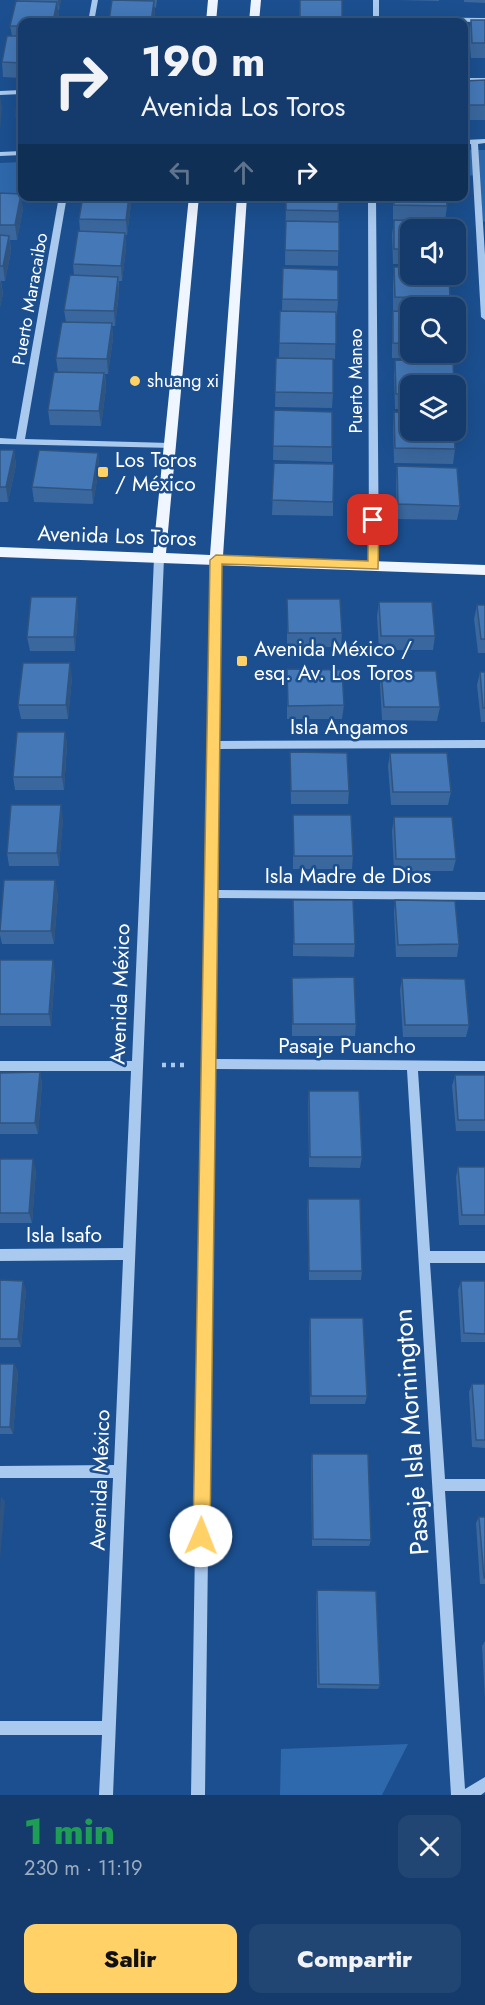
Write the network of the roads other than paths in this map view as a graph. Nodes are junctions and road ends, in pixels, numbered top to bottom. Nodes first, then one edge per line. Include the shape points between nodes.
1 (94, 0) edge
2 (213, 0) edge
3 (256, 0) edge
4 (376, 0) edge
5 (92, 18) edge
6 (211, 18) edge
7 (254, 18) edge
8 (376, 18) edge
9 (468, 20) edge
10 (485, 20) edge
11 (468, 80) edge
12 (485, 80) edge
13 (18, 92) edge
14 (0, 93) edge
15 (474, 141) junction
16 (485, 141) edge
17 (468, 142) edge
18 (18, 153) edge
19 (0, 154) edge
20 (62, 201) edge
21 (194, 201) edge
22 (242, 201) edge
23 (372, 201) edge
24 (485, 317) edge
25 (0, 441) edge
26 (20, 441) junction
27 (170, 446) junction
28 (0, 552) edge
29 (159, 558) junction
30 (216, 560) junction
31 (374, 566) junction
32 (485, 570) edge
33 (485, 744) edge
34 (213, 745) junction
35 (211, 894) junction
36 (485, 896) edge
37 (208, 1064) junction
38 (0, 1066) edge
39 (137, 1066) junction
40 (412, 1066) junction
41 (485, 1066) edge
42 (129, 1254) junction
43 (0, 1255) edge
44 (424, 1257) junction
45 (485, 1257) edge
46 (0, 1472) edge
47 (119, 1472) junction
48 (438, 1485) junction
49 (485, 1485) edge
50 (0, 1728) edge
51 (109, 1728) junction
52 (485, 1784) edge
53 (106, 1795) edge
54 (198, 1795) edge
55 (458, 1795) edge
56 (468, 1795) edge

1 - 5 street
2 - 6 main road
3 - 7 main road
4 - 8 street
9 - 10 street
11 - 12 street
13 - 14 street
15 - 16 street
15 - 17 street
15 - 24 street
18 - 19 street
20 - 26 street, Puerto Maracaibo
21 - 27 main road, Avenida México
22 - 30 main road
23 - 31 street, Puerto Manao
25 - 26 street
26 - 27 street
27 - 29 main road, Avenida México
28 - 29 main road, Avenida Los Toros
29 - 30 main road, Avenida Los Toros
29 - 39 street, Avenida México
30 - 31 main road, Avenida Los Toros
30 - 34 street
31 - 32 main road, Avenida Los Toros
33 - 34 street, Isla Angamos
34 - 35 street
35 - 36 street, Isla Madre de Dios
35 - 37 street
37 - 40 street, Pasaje Puancho
37 - 54 street
38 - 39 street
39 - 42 street, Avenida México
40 - 41 street, Pasaje Puancho
40 - 44 street, Pasaje Isla Mornington
42 - 43 street, Isla Isafo
42 - 47 street, Avenida México
44 - 45 street
44 - 48 street, Pasaje Isla Mornington
46 - 47 street
47 - 51 street, Avenida México
48 - 49 street
48 - 55 street, Pasaje Isla Mornington
50 - 51 street
51 - 53 street, Avenida México
52 - 56 street

